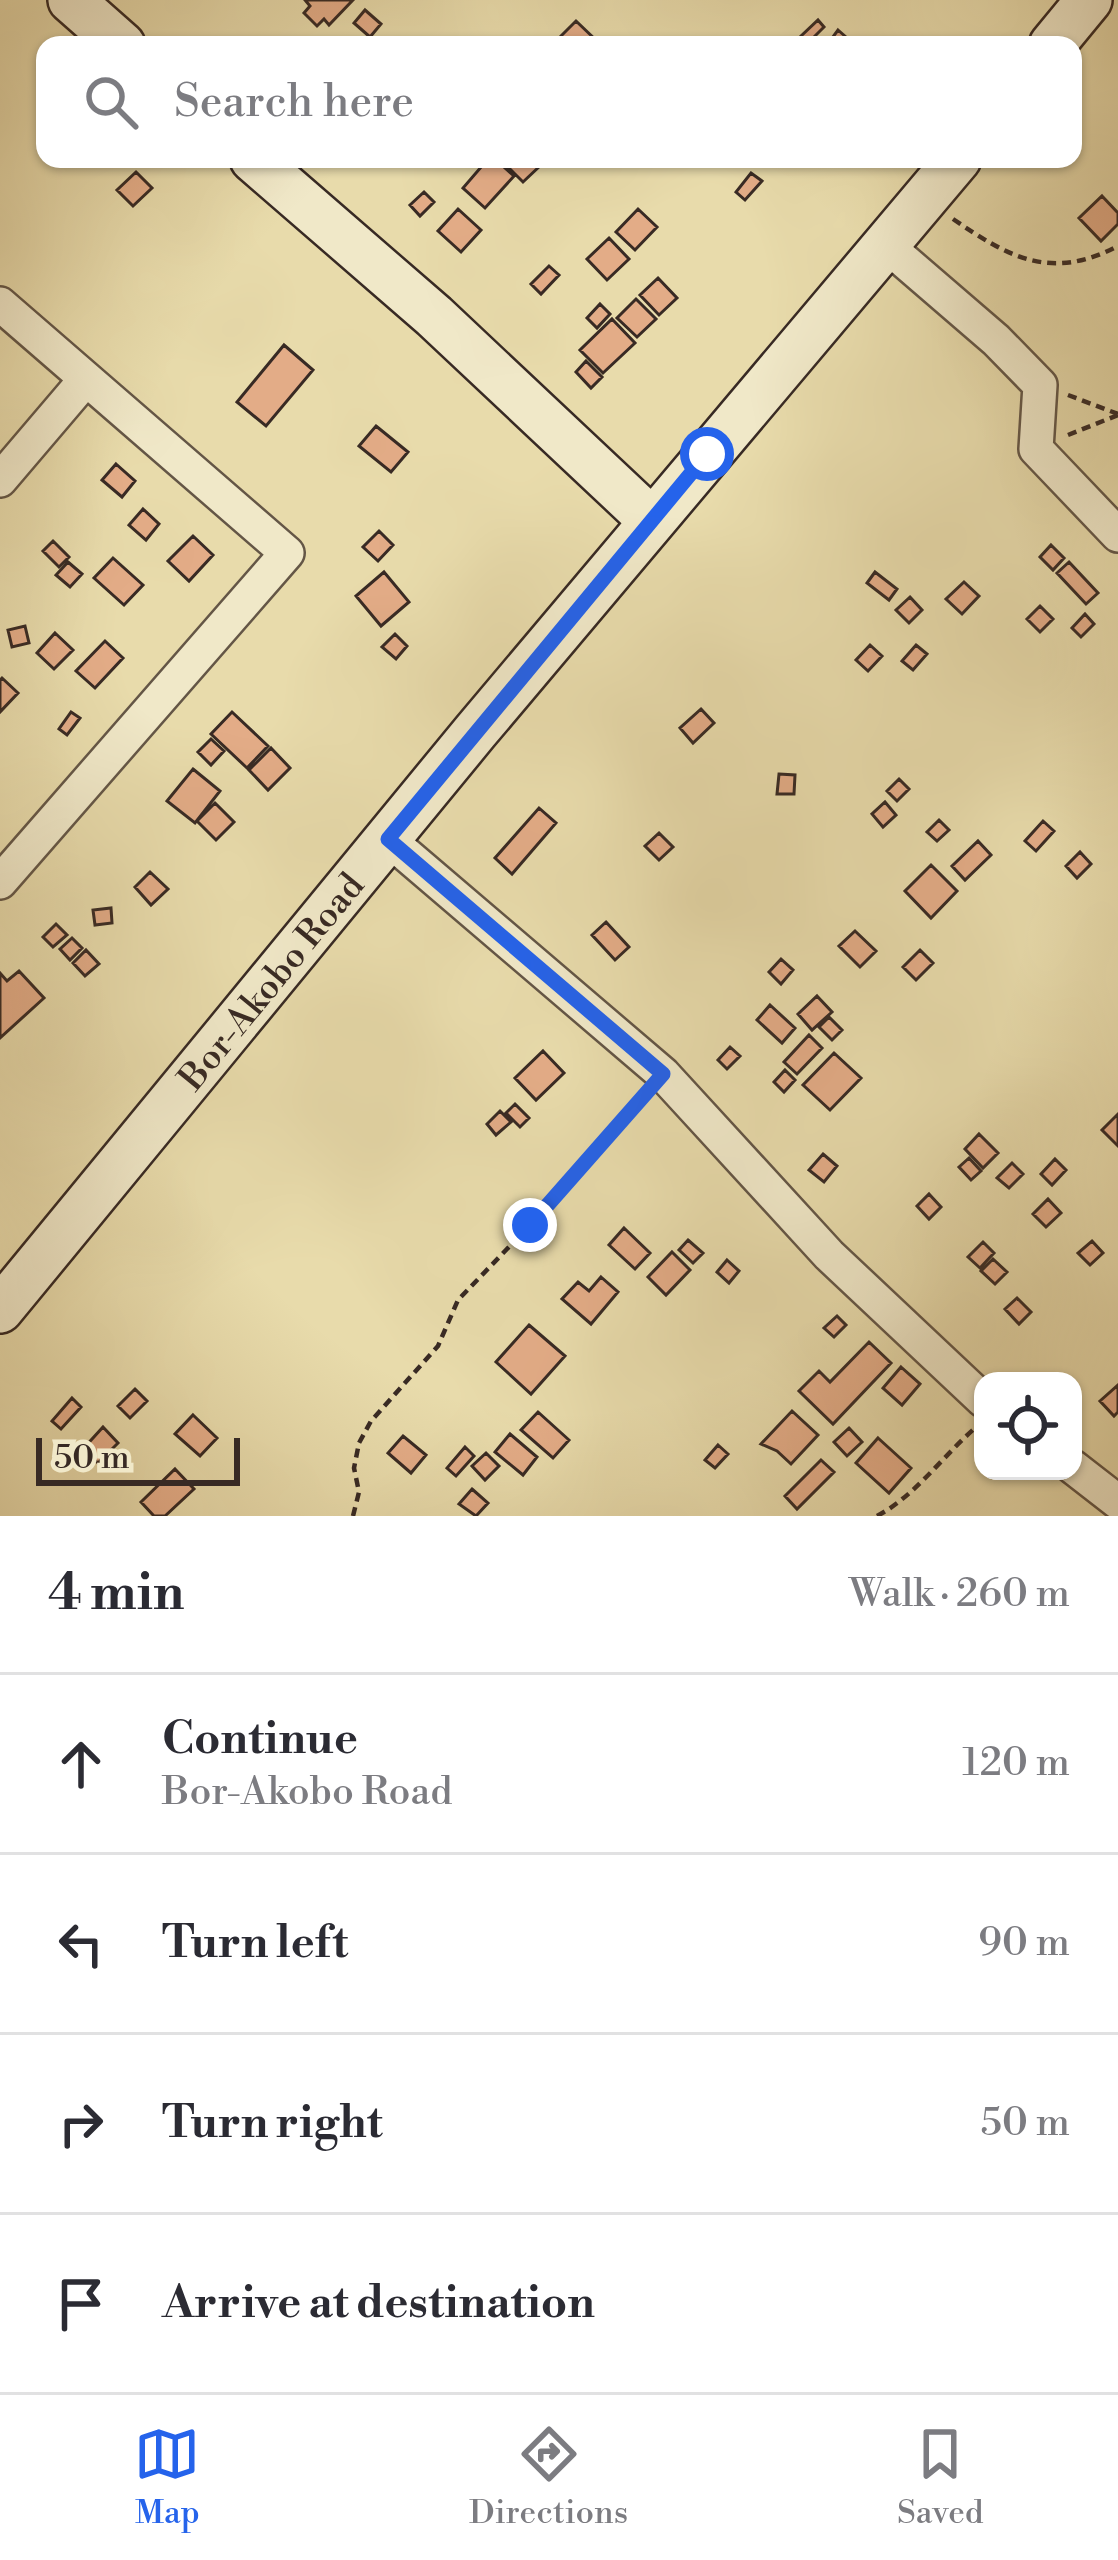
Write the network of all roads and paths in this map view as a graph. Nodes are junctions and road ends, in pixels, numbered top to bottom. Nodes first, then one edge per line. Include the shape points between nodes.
1 (70, 0) edge
2 (1089, 0) edge
3 (112, 36) edge
4 (1059, 36) edge
5 (263, 168) edge
6 (951, 168) edge
7 (924, 200) junction
8 (886, 246) junction
9 (1118, 246) edge
10 (0, 304) edge
11 (86, 379) junction
12 (1040, 385) junction
13 (1118, 414) edge
14 (1036, 449) junction
15 (0, 480) edge
16 (652, 521) junction
17 (1118, 535) edge
18 (388, 839) junction
19 (0, 882) edge
20 (663, 1074) junction
21 (0, 1310) edge
22 (974, 1392) edge
23 (974, 1429) edge
24 (1082, 1474) edge
25 (1118, 1502) edge
26 (353, 1516) edge
27 (877, 1516) edge

1 - 3 street
2 - 4 street
5 - 16 street
6 - 7 street, Bor-Akobo Road
7 - 8 street, Bor-Akobo Road
7 - 9 path via 1004,250 1047,266
8 - 12 street
8 - 16 street, Bor-Akobo Road
10 - 11 street
11 - 15 street
11 - 19 street via 287,553
12 - 13 path
12 - 14 street
13 - 14 path
14 - 17 street
16 - 18 street, Bor-Akobo Road
18 - 20 street
18 - 21 street, Bor-Akobo Road
20 - 22 street via 829,1255
20 - 26 path via 458,1300 438,1346 371,1421 354,1468
23 - 27 path via 900,1504
24 - 25 street

